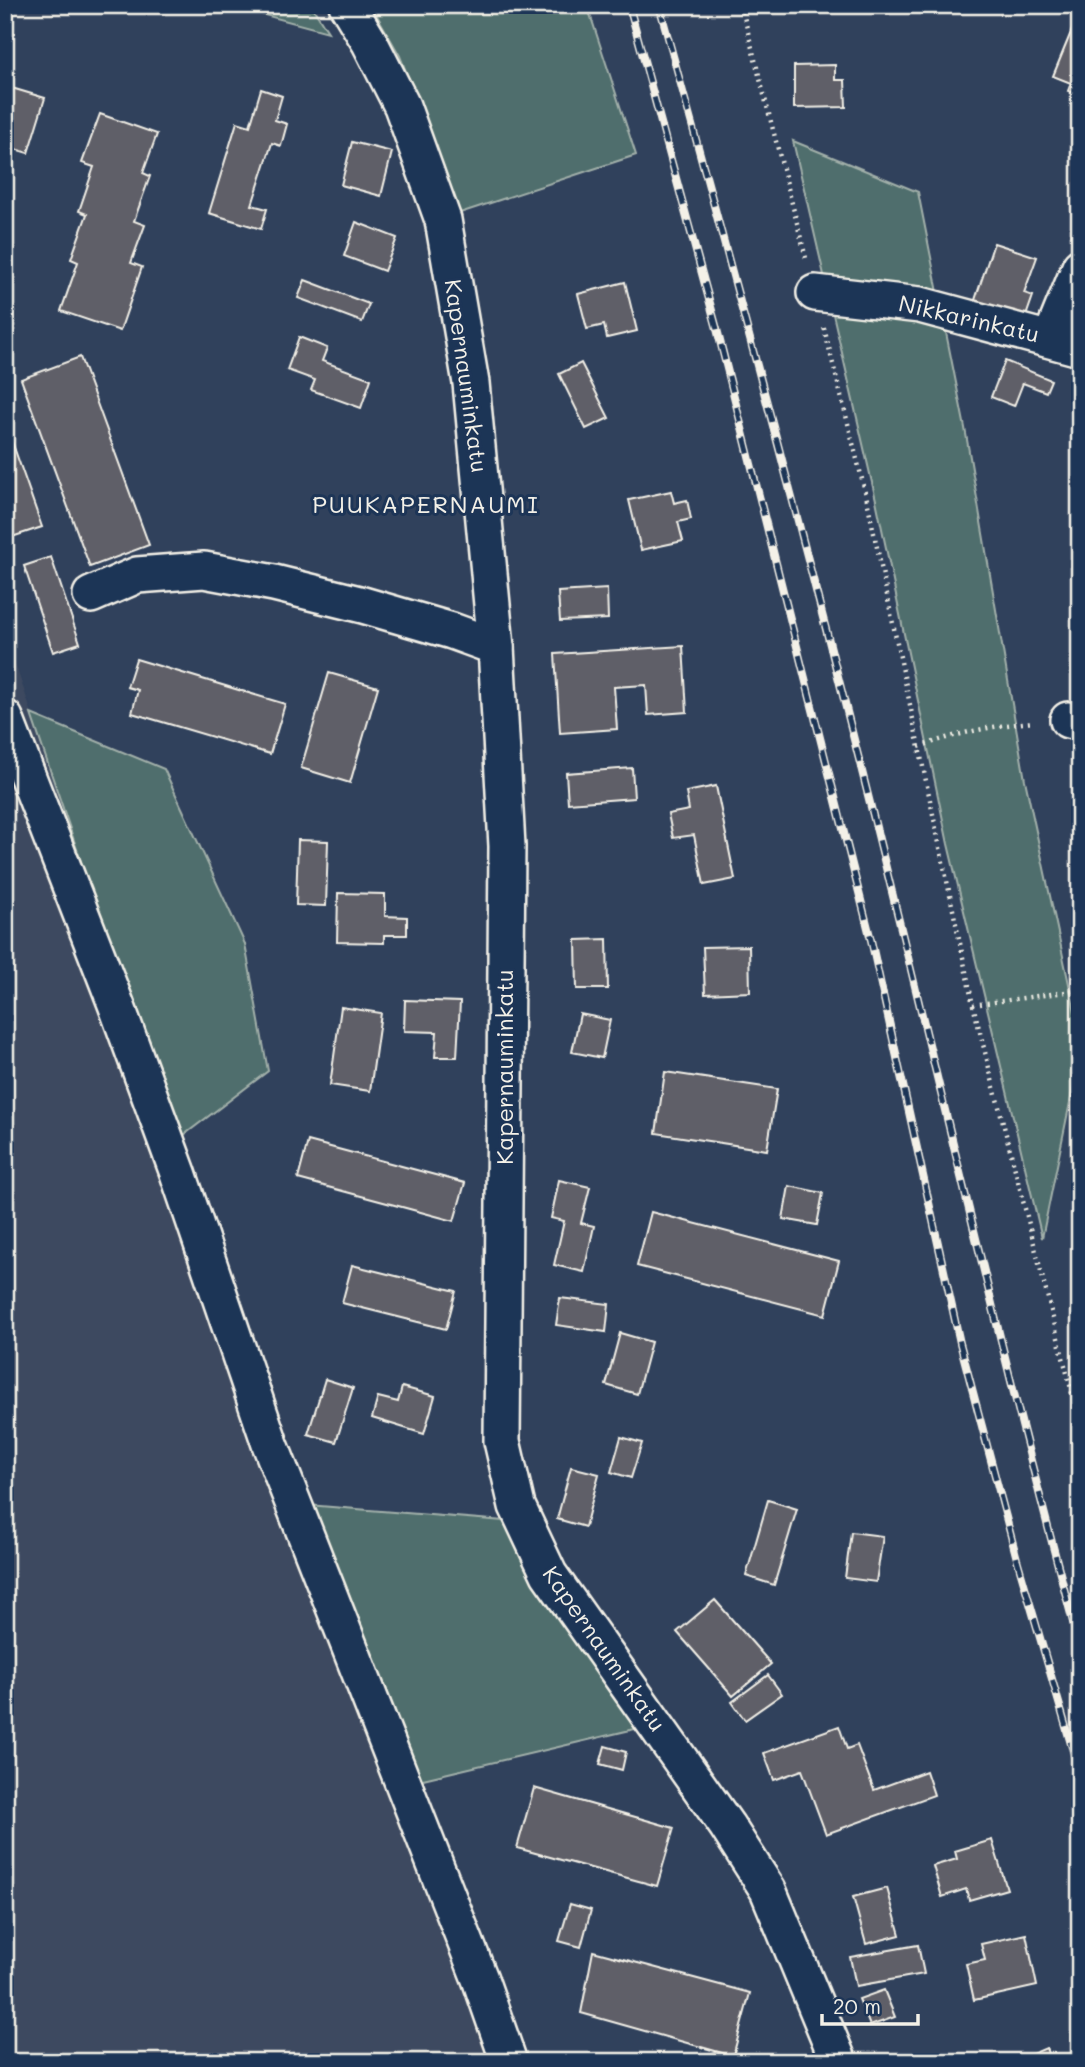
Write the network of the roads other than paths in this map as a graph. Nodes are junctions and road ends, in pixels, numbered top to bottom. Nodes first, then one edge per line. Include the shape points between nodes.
1 (347, 5) edge
2 (1080, 267) edge
3 (815, 293) road end
4 (1065, 343) edge
5 (91, 595) dead end
6 (496, 647) junction
7 (5, 718) edge
8 (509, 2062) edge
9 (839, 2062) edge

1 - 6 street, Kapernauminkatu via 402,106 443,220 471,383
2 - 4 street
3 - 4 street, Nikkarinkatu via 920,305
5 - 6 street via 137,575 204,570 363,605
6 - 9 street, Kapernauminkatu via 507,846 502,1441 517,1506 550,1574 768,1890
7 - 8 street via 178,1173 270,1444

